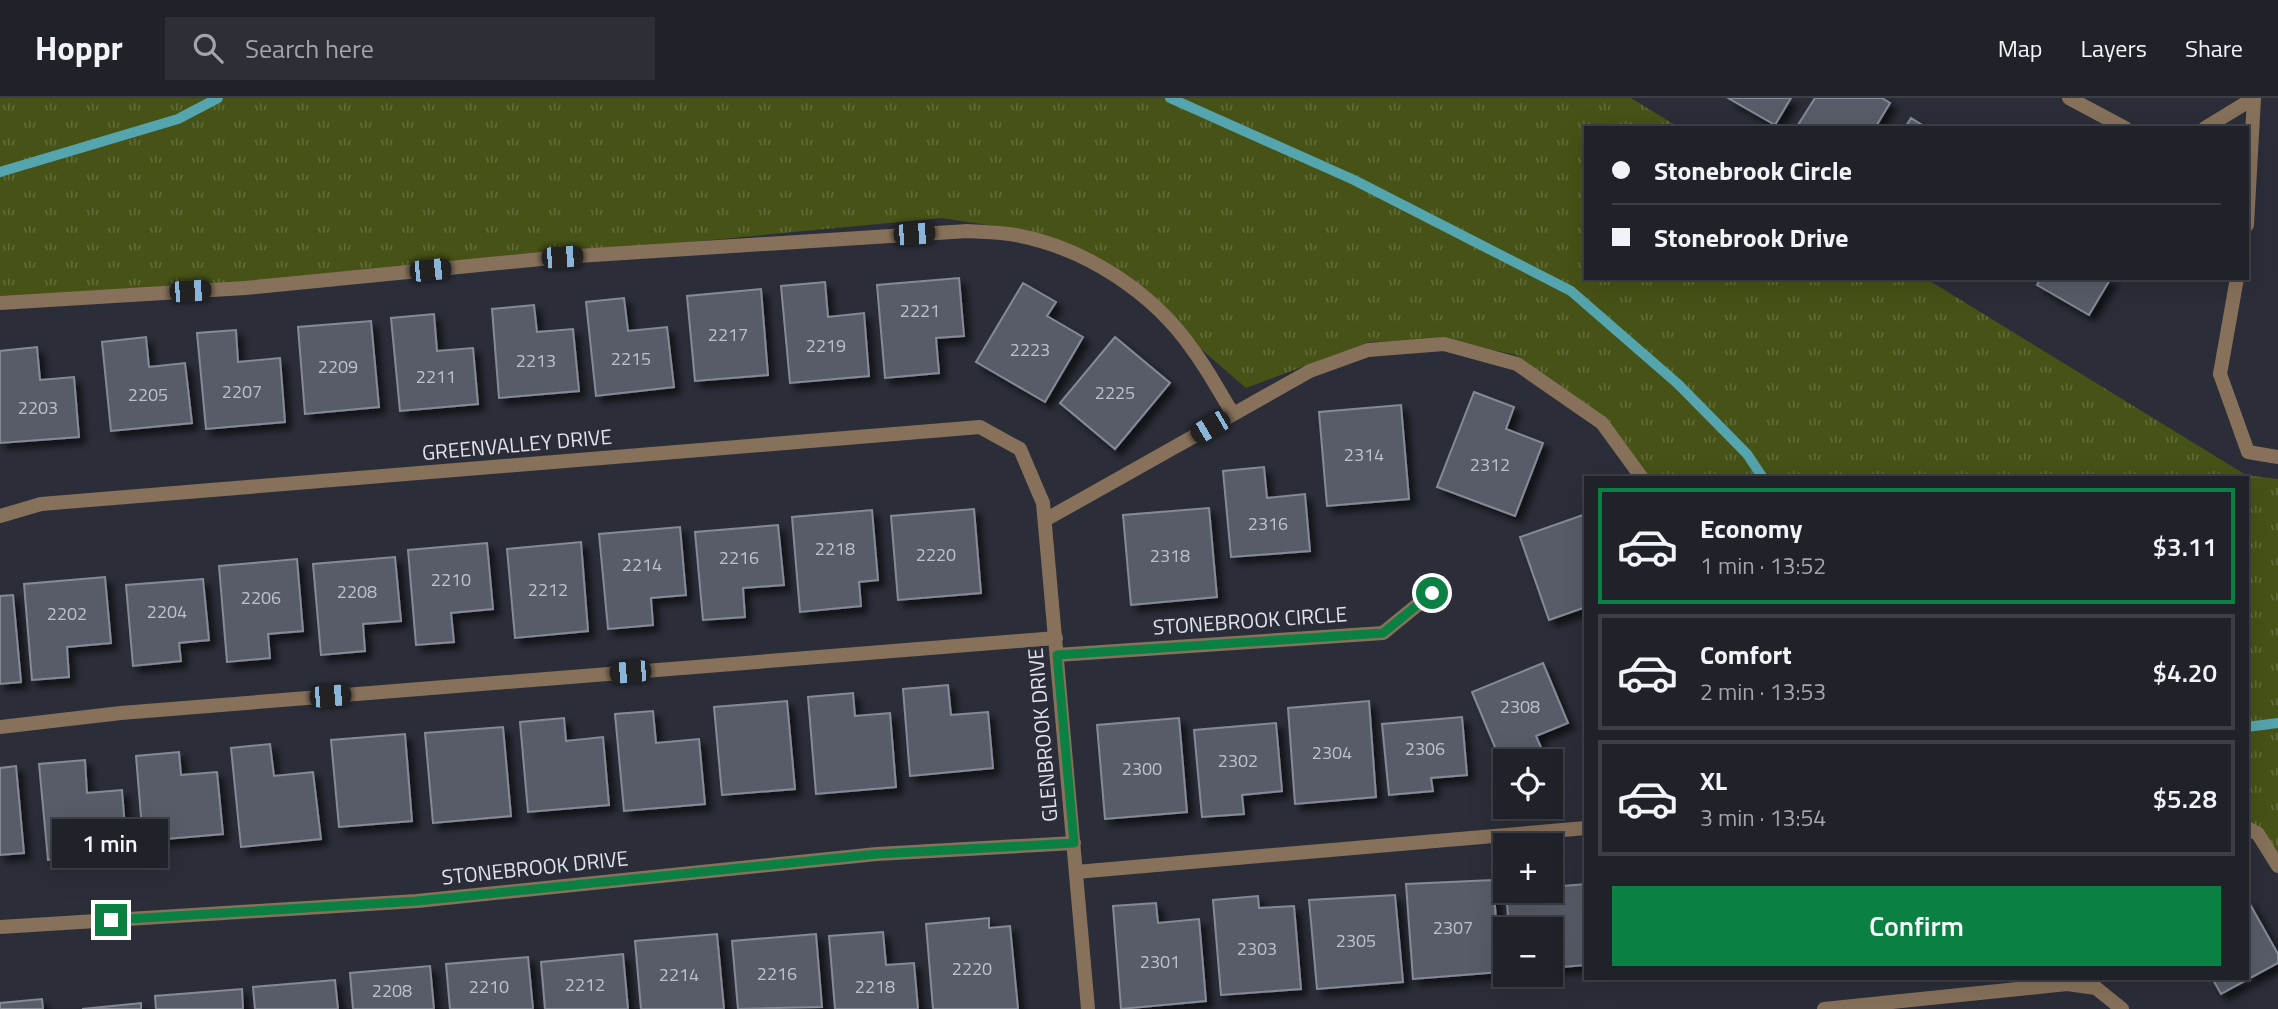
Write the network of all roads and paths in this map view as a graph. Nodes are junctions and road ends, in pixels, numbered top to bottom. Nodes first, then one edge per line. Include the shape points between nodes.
1 (2069, 98) edge
2 (2254, 98) edge
3 (2121, 126) edge
4 (2208, 126) edge
5 (2249, 189) edge
6 (2237, 280) edge
7 (0, 303) edge
8 (1233, 414) junction
9 (2278, 457) edge
10 (1026, 461) joint
11 (1641, 476) edge
12 (0, 516) edge
13 (1045, 520) junction
14 (1432, 593) dead end
15 (1056, 638) junction
16 (1057, 655) junction
17 (0, 727) edge
18 (1584, 828) edge
19 (2249, 829) edge
20 (1074, 843) junction
21 (2278, 866) edge
22 (1076, 872) junction
23 (0, 927) edge
24 (2097, 983) edge
25 (1088, 1009) edge
26 (1824, 1009) edge
27 (2122, 1009) edge

1 - 3 street
2 - 4 street
2 - 5 street
6 - 9 street via 2220,374 2248,452
7 - 8 street via 244,288 576,256 968,231 1015,234 1063,247 1121,278 1161,312 1193,348
8 - 11 street via 1310,371 1368,350 1444,344 1517,364 1602,423
8 - 13 street
10 - 12 street, GREENVALLEY DRIVE via 1020,449 980,427 41,504
10 - 13 street, GLENBROOK DRIVE
13 - 15 street, GLENBROOK DRIVE
14 - 16 street, STONEBROOK CIRCLE via 1383,633
15 - 16 street, GLENBROOK DRIVE
15 - 17 street via 121,713
16 - 20 street, GLENBROOK DRIVE
18 - 22 street
19 - 21 street via 2258,834
20 - 22 street, GLENBROOK DRIVE
20 - 23 street, STONEBROOK DRIVE via 877,854 417,901
22 - 25 street, GLENBROOK DRIVE
24 - 26 street
24 - 27 street

